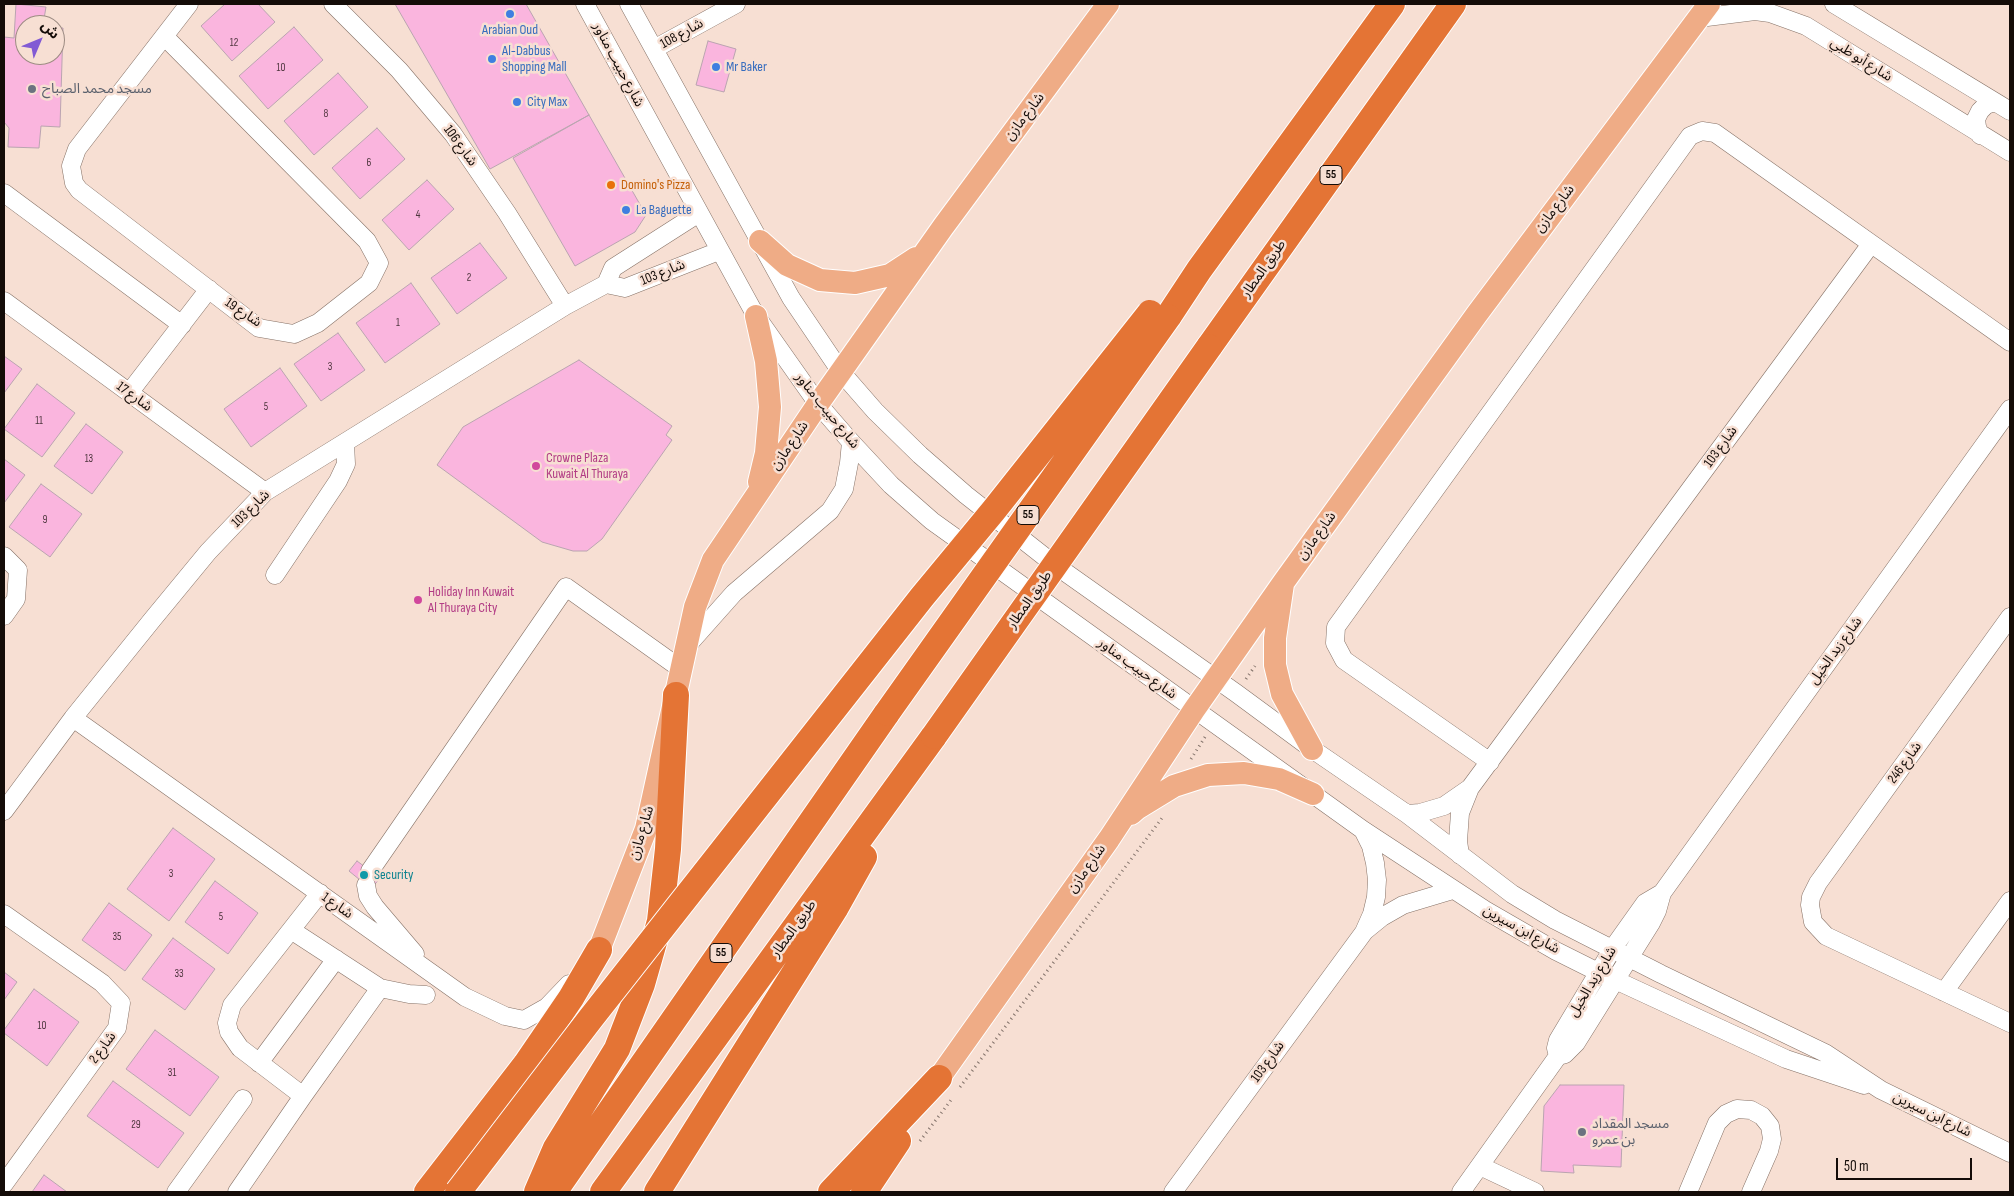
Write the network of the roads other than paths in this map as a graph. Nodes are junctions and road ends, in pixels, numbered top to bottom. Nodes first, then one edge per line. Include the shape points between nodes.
1 (189, 4) edge
2 (333, 4) edge
3 (585, 4) edge
4 (629, 4) edge
5 (736, 4) edge
6 (1108, 4) edge
7 (1392, 4) edge
8 (1453, 4) edge
9 (1461, 4) edge
10 (1834, 4) edge
11 (1704, 11) edge
12 (165, 37) junction
13 (1424, 44) junction
14 (654, 49) junction
15 (1994, 102) junction
16 (2010, 111) edge
17 (1980, 135) junction
18 (2010, 152) edge
19 (4, 193) edge
20 (699, 213) junction
21 (943, 227) junction
22 (760, 241) junction
23 (1871, 244) junction
24 (719, 250) junction
25 (606, 284) junction
26 (209, 289) junction
27 (4, 301) edge
28 (565, 306) junction
29 (1159, 315) junction
30 (756, 316) junction
31 (182, 325) junction
32 (2010, 342) edge
33 (842, 372) junction
34 (129, 393) junction
35 (818, 404) junction
36 (2010, 409) edge
37 (346, 442) junction
38 (851, 442) junction
39 (265, 492) junction
40 (756, 497) junction
41 (4, 556) edge
42 (275, 575) dead end
43 (1283, 583) junction
44 (4, 616) edge
45 (2010, 617) edge
46 (682, 660) junction
47 (1215, 680) junction
48 (676, 695) junction
49 (1194, 710) junction
50 (73, 718) junction
51 (932, 738) junction
52 (1312, 749) junction
53 (1490, 762) junction
54 (1470, 788) junction
55 (1313, 794) junction
56 (4, 811) edge
57 (1407, 814) junction
58 (1363, 830) junction
59 (1109, 839) junction
60 (1460, 855) junction
61 (1453, 890) junction
62 (320, 893) junction
63 (1662, 893) junction
64 (2010, 901) edge
65 (4, 914) edge
66 (290, 930) junction
67 (1364, 932) junction
68 (1613, 948) junction
69 (599, 950) junction
70 (1629, 957) junction
71 (336, 959) junction
72 (428, 970) junction
73 (1598, 972) junction
74 (1615, 980) junction
75 (380, 988) junction
76 (1944, 992) junction
77 (426, 995) dead end
78 (2010, 1023) edge
79 (1558, 1056) junction
80 (259, 1063) junction
81 (949, 1089) junction
82 (1882, 1090) junction
83 (302, 1096) junction
84 (243, 1099) dead end
85 (2010, 1154) edge
86 (1480, 1166) junction
87 (664, 1182) edge
88 (4, 1184) edge
89 (176, 1192) edge
90 (237, 1192) edge
91 (427, 1192) edge
92 (458, 1192) edge
93 (537, 1192) edge
94 (554, 1192) edge
95 (603, 1192) edge
96 (831, 1192) edge
97 (864, 1192) edge
98 (1173, 1192) edge
99 (1461, 1192) edge
100 (1535, 1192) edge
101 (1688, 1192) edge
102 (1751, 1192) edge

1 - 12 street, شارع 19
2 - 28 street, شارع 106 via 399,70 454,134
3 - 20 street, شارع حبيب مناور
4 - 14 street
5 - 14 street, شارع 108
6 - 21 main road, شارع مازن
7 - 29 highway, 55 via 1199,270
8 - 13 highway, طريق المطار / 55
9 - 13 highway
10 - 15 street
11 - 17 street, شارع أبو ظبي via 1755,11 1800,23
11 - 43 main road, شارع مازن via 1477,314
12 - 26 street, شارع 19 via 77,149 71,174 79,190
12 - 26 street, شارع 19 via 367,241 379,263 369,283 318,324 294,334 259,328
13 - 51 highway, طريق المطار / 55, bridge
14 - 22 street
15 - 16 street
15 - 17 street via 1986,105 1976,119
17 - 18 street, شارع أبو ظبي
19 - 31 street
20 - 24 street, شارع حبيب مناور
20 - 25 street, شارع 103 via 613,268
21 - 22 main road via 921,255 890,274 856,283 820,280 787,265
21 - 33 main road, شارع مازن
22 - 33 street via 791,298
23 - 32 street
23 - 53 street, شارع 103
23 - 53 street via 1715,133 1695,133 1685,142 1336,627 1335,643 1344,660
24 - 25 street, شارع 103 via 625,288
24 - 30 street, شارع حبيب مناور
25 - 28 street, شارع 103
26 - 31 street
27 - 34 street, شارع 17
28 - 37 street, شارع 103
29 - 92 highway, bridge via 904,620
29 - 94 highway, 55, bridge
30 - 35 street, شارع حبيب مناور
30 - 40 main road via 766,360 770,407 766,452
31 - 34 street
33 - 35 main road, شارع مازن
33 - 47 street via 875,411 966,495 1055,565
34 - 39 street, شارع 17
35 - 38 street, شارع حبيب مناور
35 - 40 main road, شارع مازن
36 - 63 street, شارع زيد الخيل
37 - 39 street, شارع 103
37 - 42 street via 346,464 338,481
38 - 46 street via 844,489 830,511 734,593
38 - 49 street, شارع حبيب مناور via 891,485 932,521
39 - 50 street, شارع 103 via 208,552
40 - 46 main road, شارع مازن via 713,560 695,607
41 - 44 street via 18,570 16,599
43 - 47 main road, شارع مازن
43 - 52 main road via 1275,638 1275,665 1282,694
45 - 76 street, شارع 246 via 1811,897 1813,922 1826,936
46 - 48 main road, شارع مازن
46 - 72 street via 566,587 368,878 368,896 375,907
47 - 49 main road, شارع مازن
47 - 52 street, شارع ابن سيرين
48 - 69 main road, شارع مازن via 646,828
48 - 93 highway via 668,849 660,921 642,984 617,1049 556,1148
49 - 55 street, شارع ابن سيرين
49 - 59 main road, شارع مازن
50 - 56 street, شارع 103
50 - 62 street, شارع 1
51 - 87 highway via 836,907
51 - 95 highway, طريق المطار / 55
52 - 57 street, شارع ابن سيرين
53 - 54 street, شارع 103
54 - 57 street, شارع 103 via 1444,806
54 - 60 street, شارع 103 via 1460,813
55 - 58 street, شارع ابن سيرين
55 - 59 main road via 1279,779 1244,773 1208,775 1174,786 1138,808
57 - 60 street, شارع ابن سيرين
58 - 61 street, شارع ابن سيرين
58 - 67 street, شارع 103 via 1371,846 1377,880 1372,914
59 - 81 main road, شارع مازن
60 - 68 street, شارع ابن سيرين via 1512,894 1555,920
61 - 67 street, شارع 103 via 1403,905
61 - 73 street, شارع ابن سيرين via 1520,931
62 - 66 street
62 - 72 street, شارع 1
63 - 68 street, شارع زيد الخيل via 1646,902
63 - 70 street, شارع زيد الخيل via 1657,911
64 - 76 street
65 - 88 street, شارع 2 via 102,983 121,1003 118,1028
66 - 71 street
66 - 80 street via 228,1014 233,1040
67 - 98 street, شارع 103
68 - 70 street, شارع ابن سيرين
68 - 73 street, شارع زيد الخيل
69 - 72 street, شارع 1 via 559,996 524,1020 505,1016 465,996
69 - 91 highway via 526,1064
70 - 74 street, شارع زيد الخيل
70 - 82 street, شارع ابن سيرين via 1824,1053
71 - 75 street
71 - 80 street
73 - 74 street, شارع ابن سيرين
73 - 79 street, شارع زيد الخيل via 1558,1040
74 - 79 street, شارع زيد الخيل via 1576,1043
74 - 82 street, شارع ابن سيرين via 1786,1059
75 - 77 street
75 - 83 street
76 - 78 street
79 - 86 street, شارع زيد الخيل
80 - 83 street
81 - 96 highway
81 - 97 highway
82 - 85 street, شارع ابن سيرين
83 - 90 street
84 - 89 street
86 - 99 street, شارع زيد الخيل
86 - 100 street
101 - 102 street via 1717,1123 1737,1109 1750,1110 1762,1116 1770,1126 1769,1152

